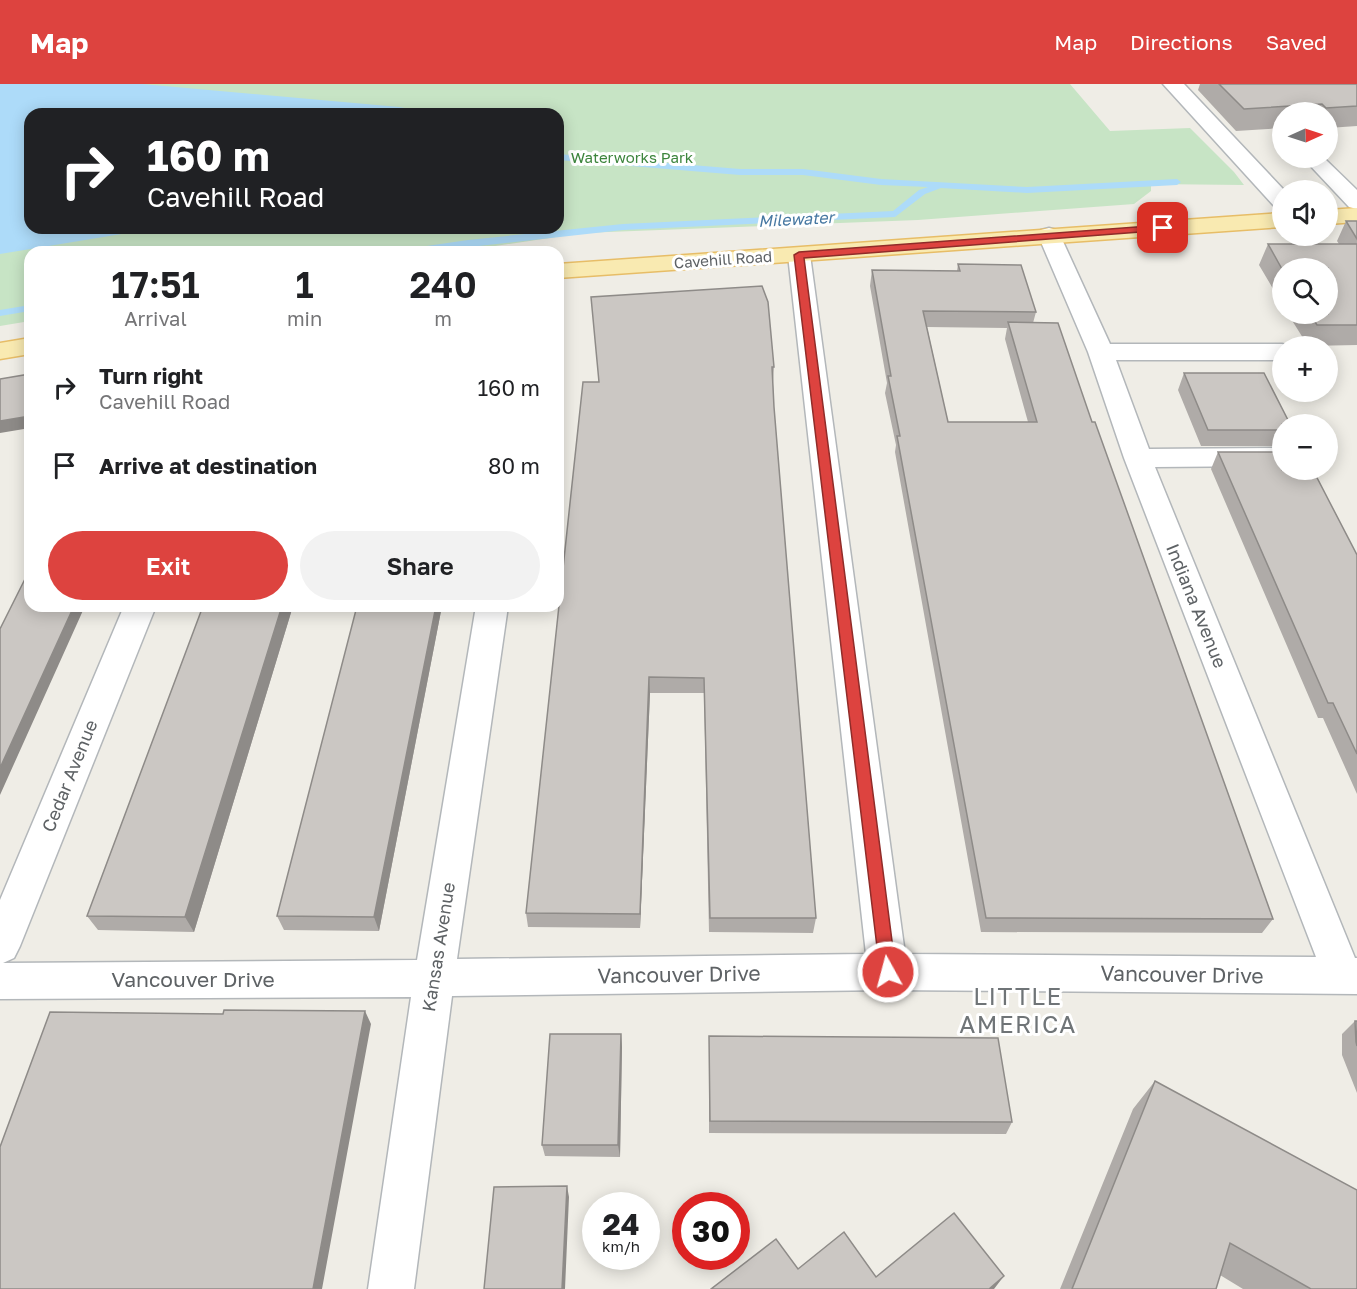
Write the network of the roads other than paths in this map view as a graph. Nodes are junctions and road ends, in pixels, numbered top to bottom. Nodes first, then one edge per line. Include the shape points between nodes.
1 (1173, 84) edge
2 (1324, 168) edge
3 (1272, 190) edge
4 (1357, 202) edge
5 (1357, 215) edge
6 (1338, 216) edge
7 (1272, 221) edge
8 (1049, 235) junction
9 (799, 255) junction
10 (564, 271) edge
11 (24, 347) edge
12 (0, 351) edge
13 (1101, 352) junction
14 (1272, 352) edge
15 (1272, 457) edge
16 (1137, 458) junction
17 (138, 612) edge
18 (491, 612) edge
19 (0, 946) edge
20 (888, 972) junction
21 (1350, 976) edge
22 (434, 978) junction
23 (0, 981) edge
24 (391, 1289) edge

1 - 3 street
2 - 4 street
5 - 6 main road
7 - 8 main road, Cavehill Road
8 - 9 main road, Cavehill Road
8 - 13 street, Indiana Avenue
9 - 10 main road, Cavehill Road
9 - 20 street
11 - 12 main road
13 - 14 street
13 - 16 street, Indiana Avenue
15 - 16 street
16 - 21 street, Indiana Avenue
17 - 19 street, Cedar Avenue
18 - 22 street, Kansas Avenue
20 - 21 street, Vancouver Drive
20 - 22 street, Vancouver Drive
22 - 23 street, Vancouver Drive
22 - 24 street, Kansas Avenue

